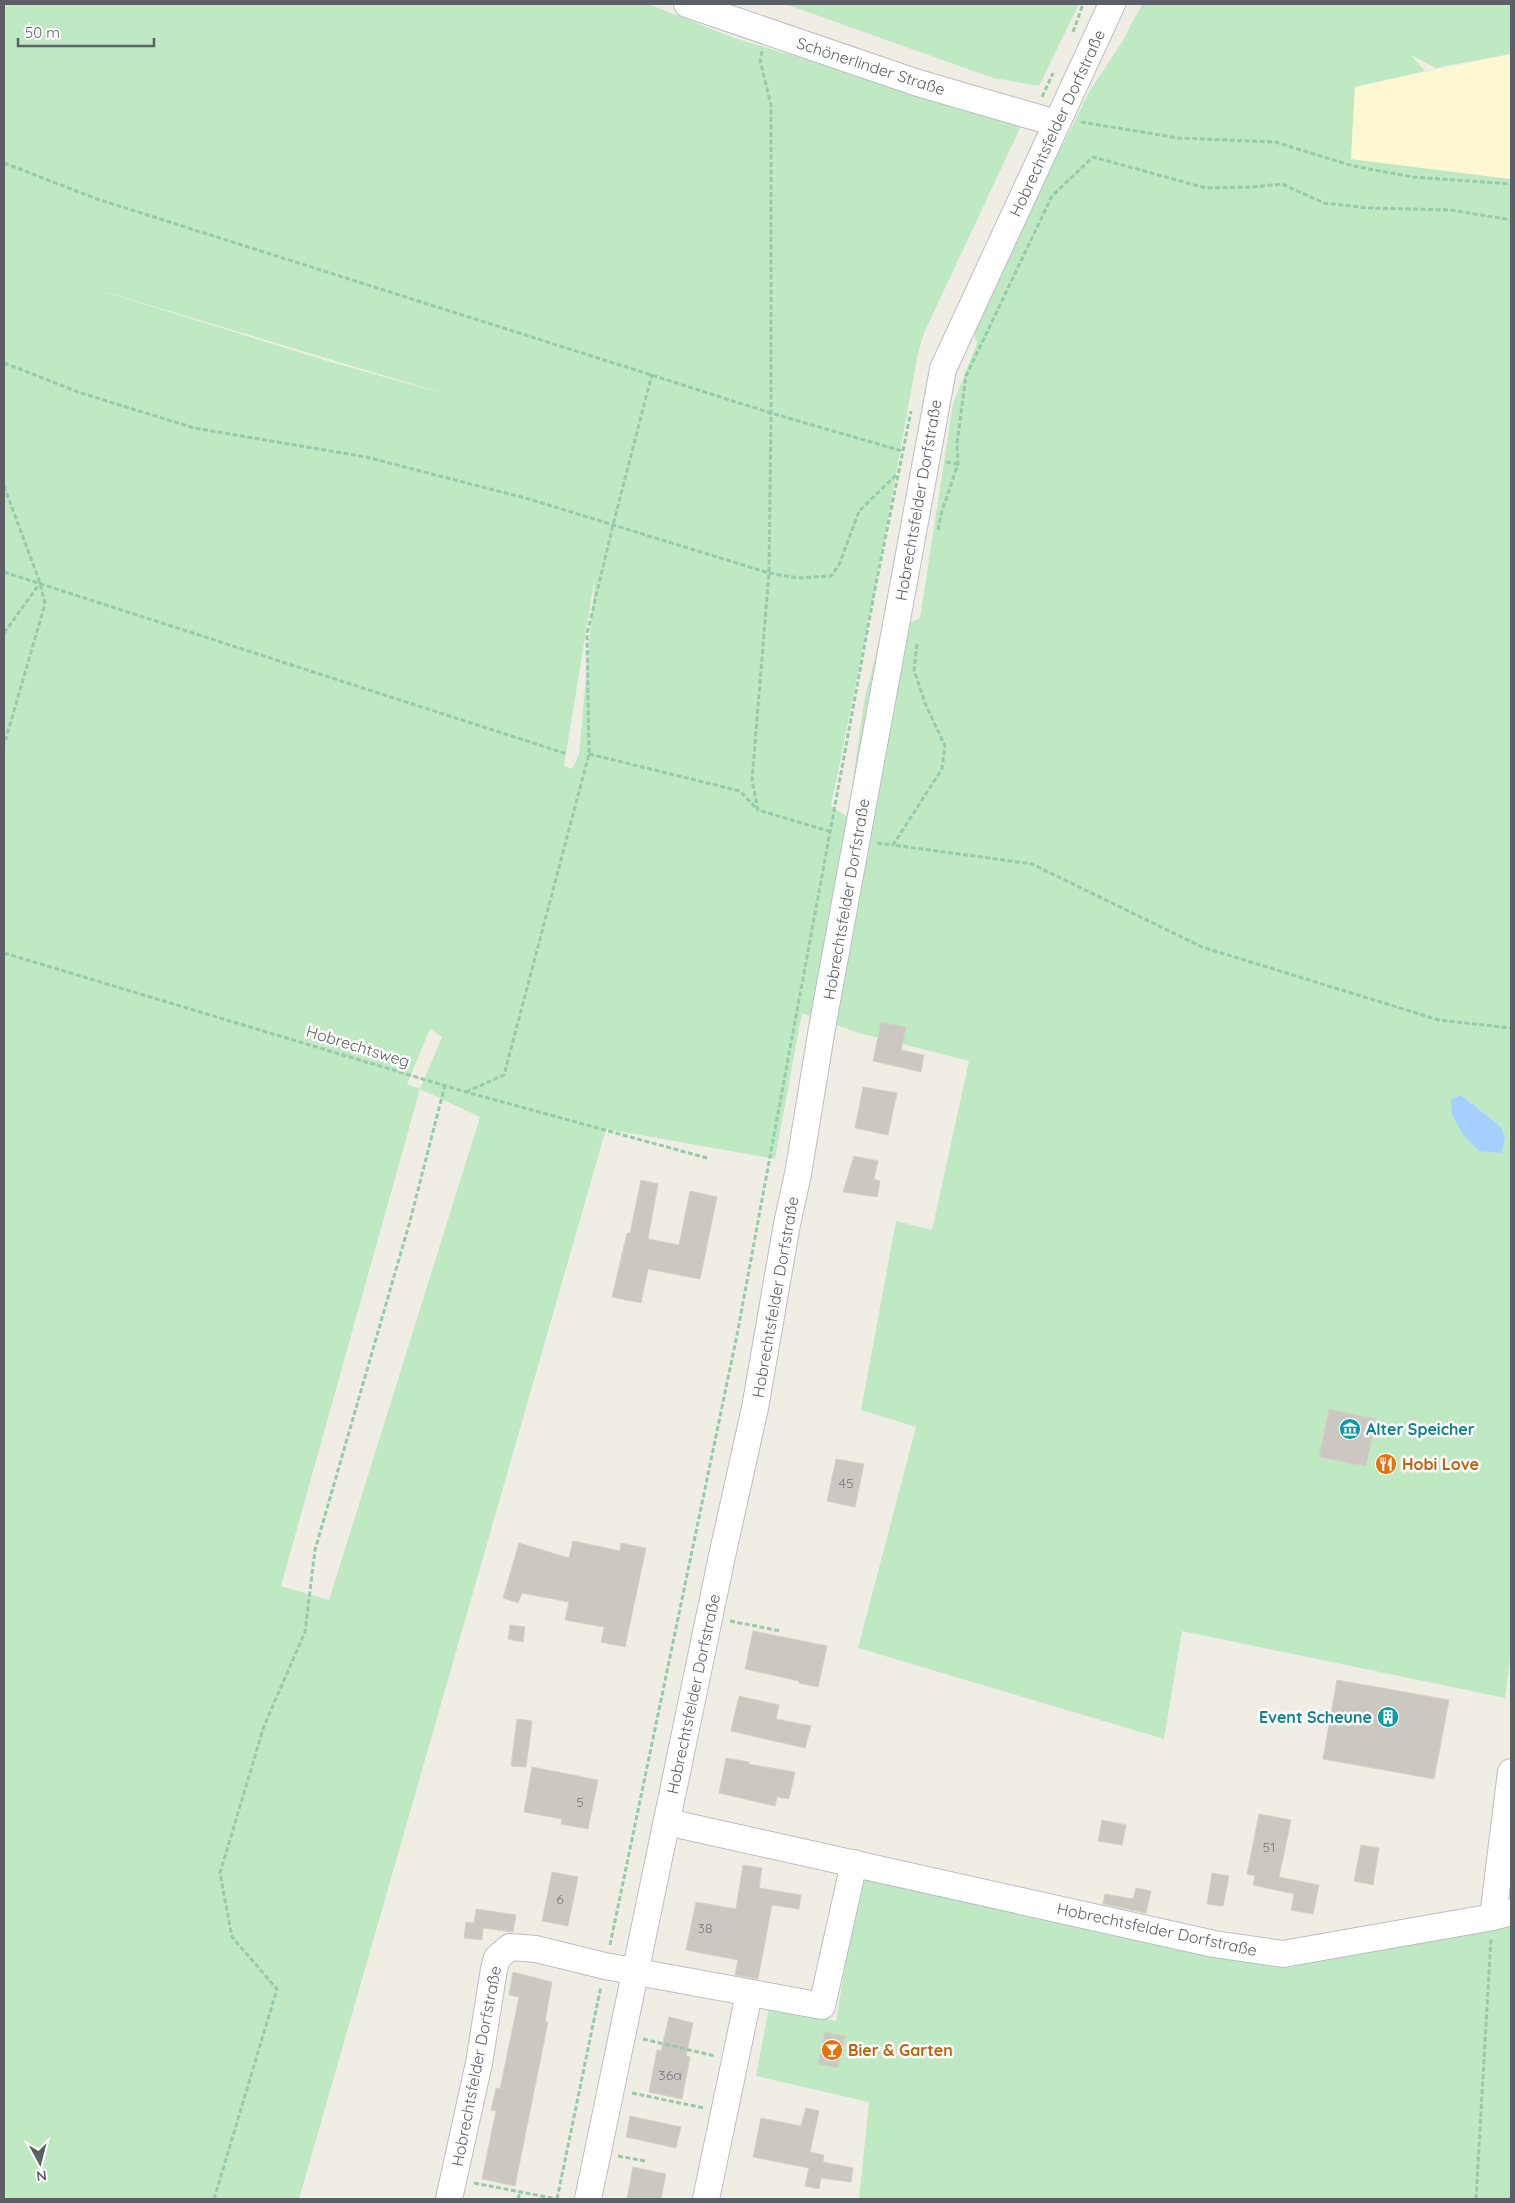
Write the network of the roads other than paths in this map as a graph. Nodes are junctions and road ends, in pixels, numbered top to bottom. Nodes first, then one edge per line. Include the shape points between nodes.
1 (687, 4) edge
2 (1112, 4) edge
3 (1056, 123) junction
4 (1511, 1772) edge
5 (667, 1822) junction
6 (854, 1863) junction
7 (1502, 1914) edge
8 (637, 1972) junction
9 (749, 1994) junction
10 (451, 2189) edge
11 (588, 2199) edge
12 (706, 2199) edge

1 - 3 street, Schönerlinder Straße via 918,83
2 - 3 street, Hobrechtsfelder Dorfstraße
3 - 5 street, Hobrechtsfelder Dorfstraße via 942,369 755,1408
4 - 7 street
5 - 6 street, Hobrechtsfelder Dorfstraße
5 - 8 street, Hobrechtsfelder Dorfstraße
6 - 7 street, Hobrechtsfelder Dorfstraße via 1214,1944 1283,1954
6 - 9 street, Hobrechtsfelder Dorfstraße via 822,2006
8 - 9 street, Hobrechtsfelder Dorfstraße
8 - 10 street, Hobrechtsfelder Dorfstraße via 536,1949 510,1947 497,1958
8 - 11 street, Hobrechtsfelder Dorfstraße
9 - 12 street

